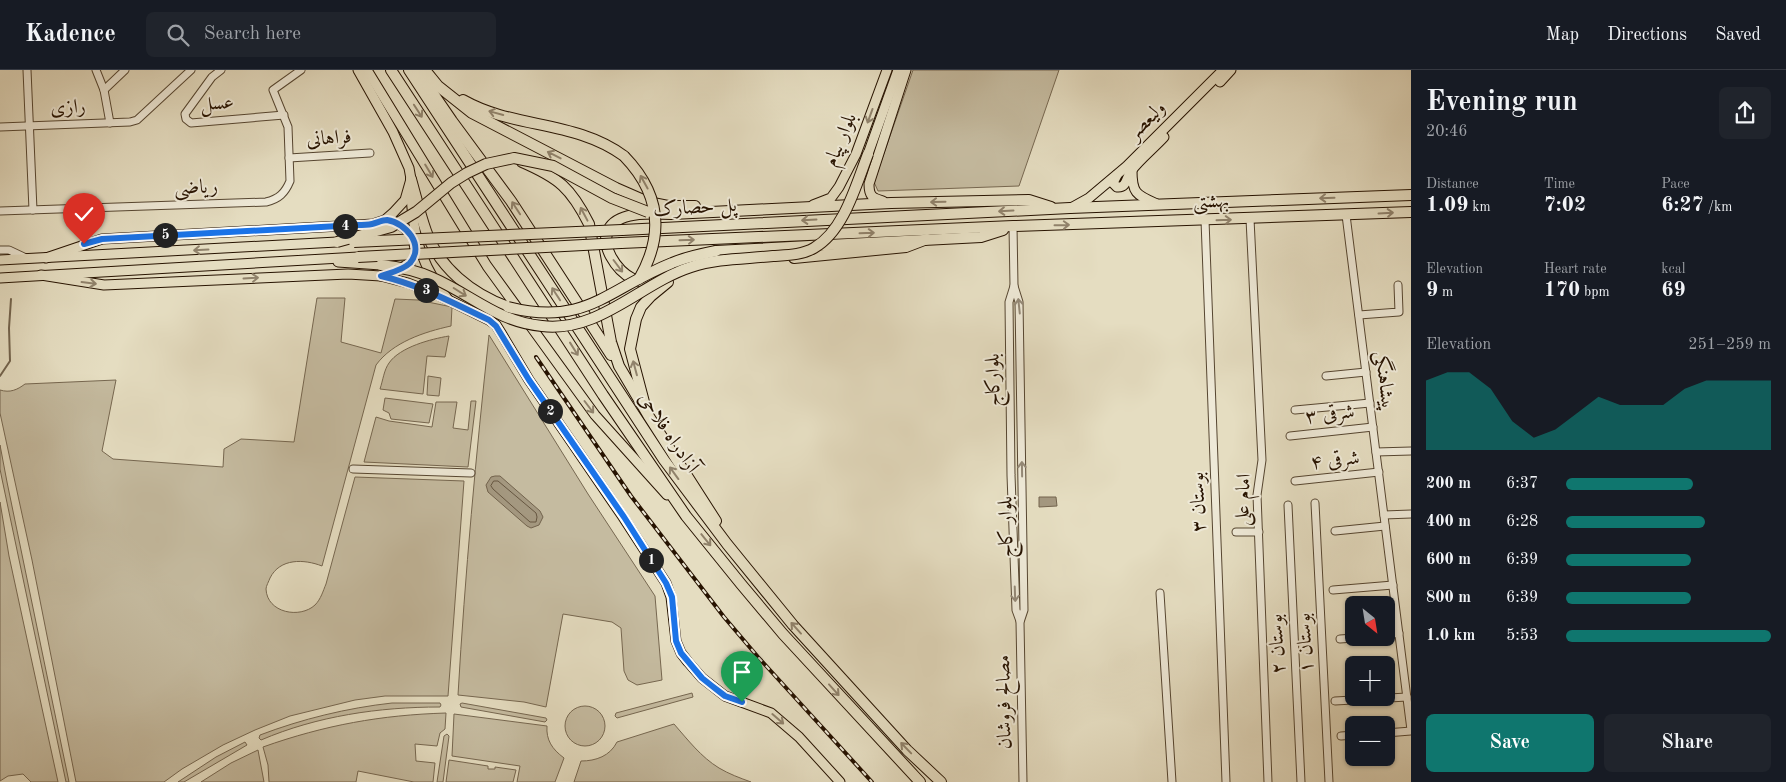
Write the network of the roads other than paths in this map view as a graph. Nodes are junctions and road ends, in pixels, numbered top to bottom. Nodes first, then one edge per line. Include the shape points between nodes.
1 (27, 70) edge
2 (96, 70) edge
3 (125, 70) edge
4 (191, 70) edge
5 (221, 70) edge
6 (301, 70) edge
7 (358, 70) edge
8 (367, 70) edge
9 (391, 70) edge
10 (409, 70) edge
11 (417, 70) edge
12 (425, 70) edge
13 (887, 70) edge
14 (898, 70) edge
15 (906, 70) edge
16 (1223, 70) edge
17 (1231, 70) edge
18 (438, 86) junction
19 (104, 90) junction
20 (284, 116) junction
21 (110, 123) junction
22 (29, 126) junction
23 (0, 127) edge
24 (370, 153) dead end
25 (856, 154) junction
26 (868, 154) joint
27 (289, 158) junction
28 (514, 158) junction
29 (875, 164) junction
30 (1132, 170) junction
31 (1117, 174) junction
32 (844, 178) junction
33 (411, 179) junction
34 (869, 184) junction
35 (1411, 195) edge
36 (891, 203) junction
37 (1157, 204) junction
38 (807, 207) junction
39 (1055, 208) junction
40 (1070, 208) junction
41 (33, 210) junction
42 (0, 211) edge
43 (648, 212) junction
44 (713, 212) junction
45 (1411, 212) edge
46 (1346, 215) junction
47 (1250, 218) junction
48 (385, 220) junction
49 (1205, 220) junction
50 (1013, 226) junction
51 (927, 239) junction
52 (337, 242) junction
53 (0, 250) edge
54 (358, 257) joint
55 (27, 258) junction
56 (46, 258) junction
57 (0, 260) edge
58 (310, 260) junction
59 (381, 271) junction
60 (41, 275) junction
61 (11, 277) junction
62 (0, 278) edge
63 (0, 282) edge
64 (668, 282) junction
65 (1398, 285) dead end
66 (1014, 286) junction
67 (449, 300) junction
68 (618, 305) junction
69 (1359, 316) junction
70 (619, 366) junction
71 (1366, 372) junction
72 (1326, 376) dead end
73 (1370, 403) junction
74 (1295, 410) dead end
75 (648, 415) junction
76 (1373, 426) junction
77 (1290, 436) dead end
78 (1411, 451) edge
79 (1376, 452) junction
80 (353, 469) dead end
81 (1379, 472) junction
82 (471, 473) dead end
83 (1011, 475) joint
84 (1294, 481) dead end
85 (1315, 503) dead end
86 (1288, 505) dead end
87 (1411, 514) edge
88 (1384, 515) junction
89 (686, 516) junction
90 (1386, 526) junction
91 (1335, 531) dead end
92 (1236, 532) dead end
93 (1259, 532) junction
94 (748, 570) junction
95 (1393, 585) junction
96 (1333, 590) dead end
97 (1160, 593) dead end
98 (1020, 622) junction
99 (1395, 634) edge
100 (1399, 634) junction
101 (1340, 639) dead end
102 (1345, 639) edge
103 (1407, 697) junction
104 (1335, 701) dead end
105 (1411, 731) edge
106 (1395, 732) edge
107 (1341, 736) dead end
108 (1345, 736) edge
109 (840, 782) edge
110 (920, 782) edge
111 (941, 782) edge
112 (1023, 782) edge
113 (1172, 782) edge
114 (1226, 782) edge
115 (1268, 782) edge
116 (1301, 782) edge
117 (1329, 782) edge

1 - 22 street
2 - 19 street
3 - 19 street
4 - 21 street, رازی via 137,120
5 - 20 street, عسل via 212,77 185,114 191,123
6 - 20 street, ریاضی via 273,90
7 - 33 main road via 393,132
8 -> 89 main road via 487,266 595,415
9 -> 89 highway, آزادراه فلاحی
94 -> 10 highway, آزادراه فلاحی via 664,460
70 -> 11 highway via 511,200
12 - 18 highway
13 -> 25 main road, بلوار پیام
14 - 26 main road
15 - 29 main road, بلوار پیام
16 - 31 main road, ولیعصر
17 - 30 main road, ولیعصر
44 -> 18 highway via 696,206 668,206 634,197 472,113
68 -> 18 highway, bridge via 644,271 652,249 656,221 654,204 635,168 604,142 476,108
19 - 21 street
20 - 27 street, ریاضی via 288,127
21 - 22 street, رازی
22 - 23 street, رازی
22 - 41 street
24 - 27 street, فراهانی
25 - 29 main road via 862,167 869,168
25 - 32 main road, بلوار پیام
26 - 68 highway, bridge via 842,216 814,248 798,254 700,264 676,272
27 - 41 street, ریاضی via 287,189 274,200 266,202
28 - 43 highway, bridge via 553,166 612,198
28 - 52 highway, bridge via 486,164 468,173 391,227
70 -> 28 highway via 611,342 589,224 575,198 562,185 547,173
29 - 34 main road, بلوار پیام
30 - 31 main road, ولیعصر via 1121,188 1113,183
30 - 37 main road via 1135,191
31 - 40 main road, ولیعصر via 1089,198
32 - 34 main road via 858,174
32 - 38 main road, بلوار پیام via 831,198
33 - 48 main road via 405,200
33 - 51 highway, bridge via 426,233 449,269 483,296 508,308 542,314 571,311 600,301 690,256 716,251
33 - 67 main road via 412,223 418,247 435,282
34 - 36 main road via 870,196
35 -> 37 highway, بهشتی
36 - 38 highway
39 -> 36 highway via 1029,200
37 - 40 highway, بهشتی
38 - 44 highway
39 - 40 highway, بهشتی
39 -> 52 highway, پل حصارک, bridge
41 - 42 street, ریاضی
43 - 44 highway
43 -> 64 highway via 626,217 610,226 608,247 624,274 651,283
46 -> 45 highway, بهشتی
46 - 47 highway, بهشتی
46 - 69 street, پیشاهنگی
49 -> 47 highway, بهشتی
47 - 93 street, امام علی via 1262,460 1258,495
48 - 56 main road via 373,224 102,239
48 - 59 main road via 405,227 415,248 410,263 393,272
50 -> 49 highway, بهشتی
49 - 114 street, بوستان ۳
50 - 51 highway via 981,236
54 -> 50 highway, پل حصارک, bridge
50 - 66 street
51 - 64 highway via 906,247 701,268
52 -> 56 main road
53 - 55 street via 9,250
54 - 58 main road
55 - 56 main road
55 - 57 main road
58 - 59 main road
58 - 60 main road
60 -> 59 main road via 104,285
59 - 67 main road
59 -> 68 highway, bridge via 409,269 434,278 497,314 544,327 589,320
60 - 61 main road
61 - 62 main road
61 - 63 main road
75 -> 64 highway via 630,349 641,307
65 - 69 street via 1399,312
66 - 83 street, بلوارکاج via 1009,302
98 -> 66 street, بلوار کاج via 1024,610 1021,382 1019,302
67 -> 109 main road via 496,326 529,380 624,517 666,583 672,597 676,641 688,662 725,696 771,713 799,737
69 - 71 street, پیشاهنگی
70 - 75 highway
71 - 72 street
71 - 73 street, پیشاهنگی
73 - 74 street
73 - 76 street, پیشاهنگی
75 - 94 highway
76 - 77 street, ۳ شرقی
76 - 79 street, پیشاهنگی
78 - 79 street
79 - 81 street, پیشاهنگی
80 - 82 street
81 - 84 street, ۴ شرقی
81 - 88 street, پیشاهنگی
83 -> 98 street, بلوار کاج via 1016,610
85 - 117 street, بوستان ۱
86 - 116 street, بوستان ۲
87 - 88 street
88 - 90 street, پیشاهنگی
89 -> 110 highway, آزادراه فلاحی via 784,634
90 - 91 street
90 - 95 street, پیشاهنگی
92 - 93 street
93 - 115 street, امام علی
111 -> 94 highway, آزادراه فلاحی via 907,750 793,625
95 - 96 street
95 - 100 street, پیشاهنگی
97 - 113 street
98 - 112 street, مصالح فروشان
99 - 100 street
100 - 103 street, پیشاهنگی
101 - 102 street
103 - 104 street
103 - 105 street, پیشاهنگی
105 - 106 street
107 - 108 street

